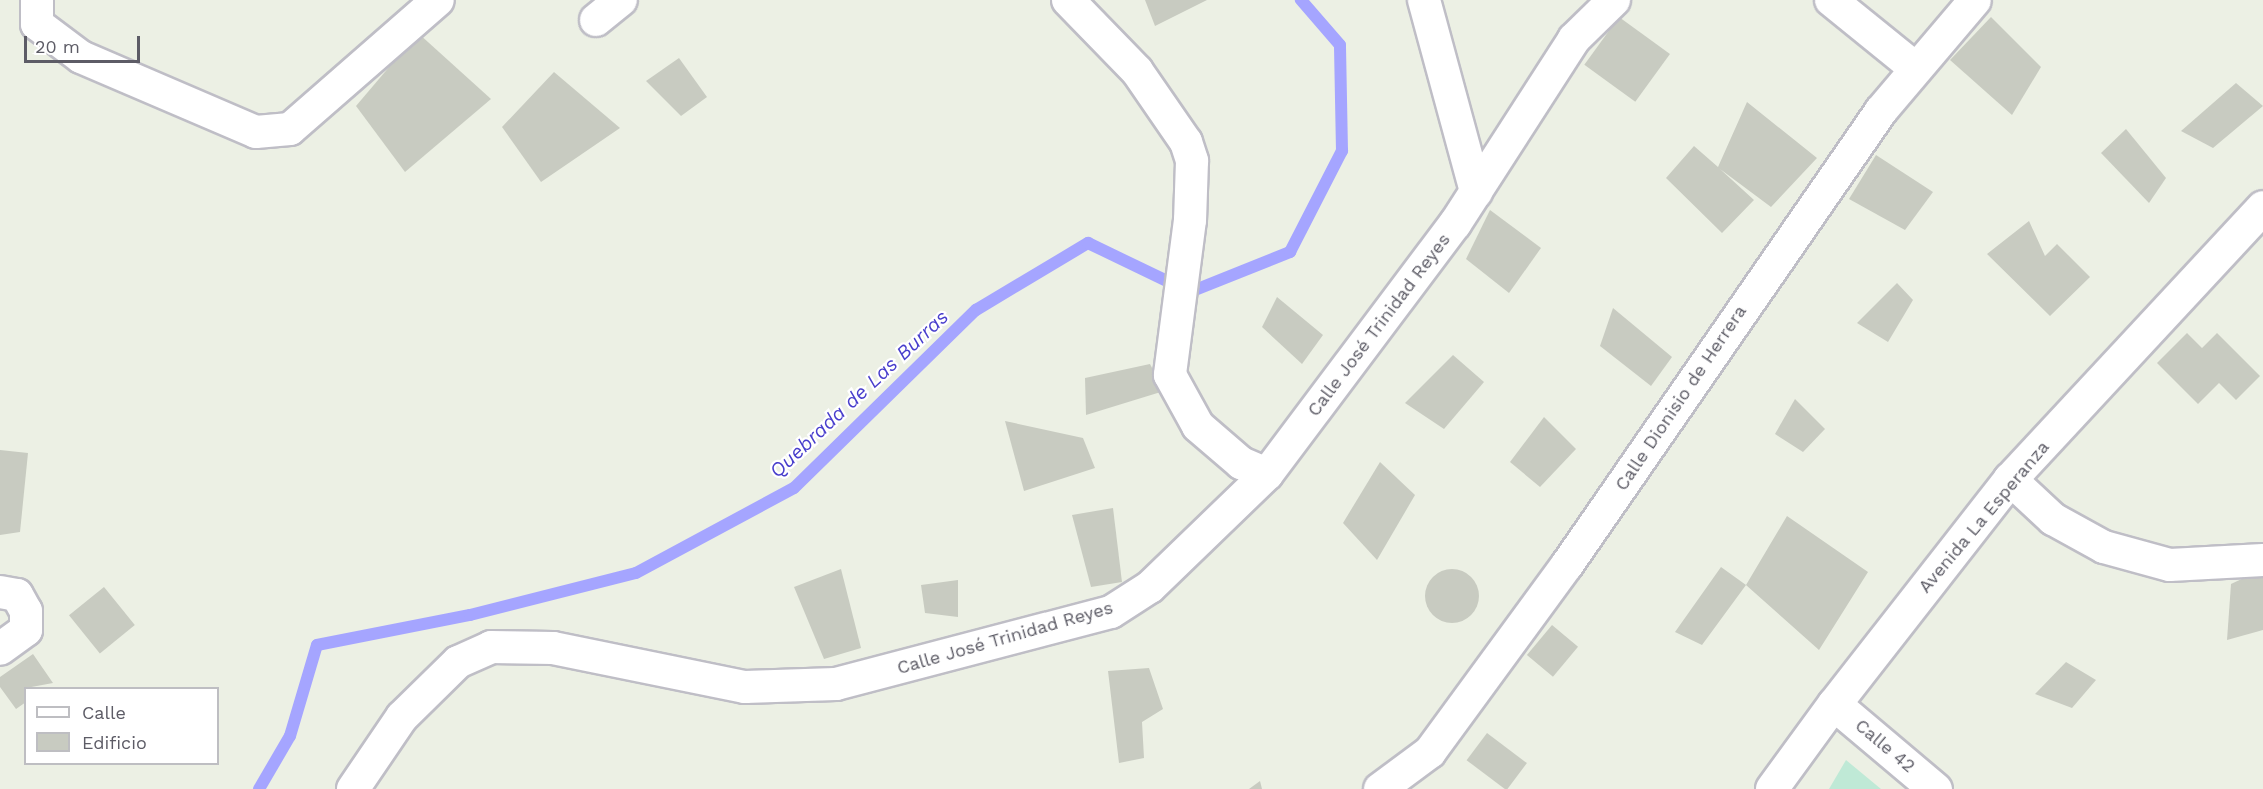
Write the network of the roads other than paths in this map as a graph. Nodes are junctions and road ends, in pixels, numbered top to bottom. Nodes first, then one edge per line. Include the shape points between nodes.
1 (37, 0) edge
2 (438, 0) edge
3 (621, 0) edge
4 (1068, 0) edge
5 (1424, 0) edge
6 (1614, 0) edge
7 (1831, 0) edge
8 (1975, 0) edge
9 (597, 21) dead end
10 (1915, 68) junction
11 (1476, 192) junction
12 (2263, 207) edge
13 (1267, 474) junction
14 (2010, 479) junction
15 (2263, 560) edge
16 (0, 592) edge
17 (0, 649) edge
18 (1834, 704) junction
19 (353, 789) edge
20 (1380, 789) edge
21 (1772, 789) edge
22 (1935, 789) edge

1 - 2 street via 37,24 73,52 198,112 256,132 290,129
3 - 9 street
4 - 13 street via 1137,71 1186,142 1192,162 1190,220 1176,303 1170,375 1198,426 1241,463
5 - 11 street
6 - 11 street, Calle José Trinidad Reyes via 1574,39
7 - 10 street
8 - 10 street, Calle Dionisio de Herrera
10 - 20 street, Calle Dionisio de Herrera via 1430,752
11 - 13 street, Calle José Trinidad Reyes
12 - 14 street, Avenida La Esperanza
13 - 19 street, Calle José Trinidad Reyes via 1150,587 1111,612 836,684 745,687 553,648 491,647 458,662 402,717
14 - 15 street via 2053,519 2104,547 2170,565
14 - 18 street, Avenida La Esperanza
16 - 17 street via 17,595 26,610 26,630
18 - 21 street, Avenida La Esperanza
18 - 22 street, Calle 42

